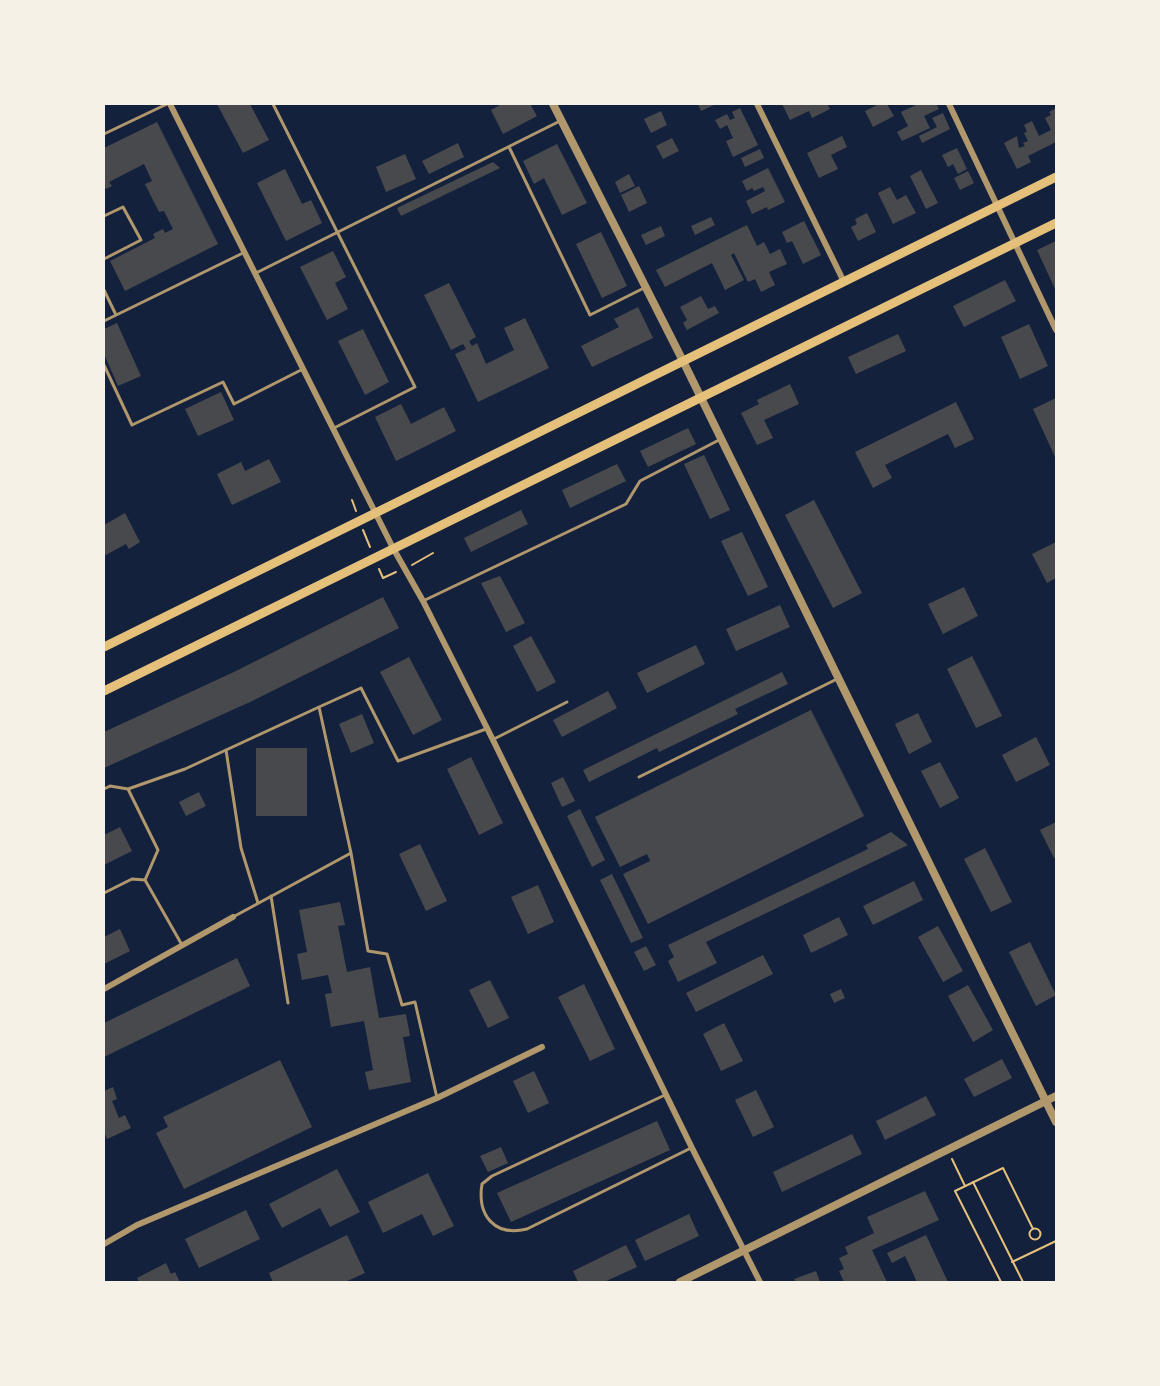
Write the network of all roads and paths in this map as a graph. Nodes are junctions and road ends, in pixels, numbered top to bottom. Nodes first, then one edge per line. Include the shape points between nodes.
1 (169, 104) edge
2 (273, 104) edge
3 (554, 104) edge
4 (756, 104) edge
5 (949, 104) edge
6 (562, 120) junction
7 (104, 134) edge
8 (509, 147) junction
9 (1056, 177) edge
10 (999, 205) junction
11 (104, 216) edge
12 (1056, 223) edge
13 (337, 232) junction
14 (1014, 244) junction
15 (246, 252) junction
16 (104, 259) edge
17 (256, 273) junction
18 (844, 282) junction
19 (645, 287) junction
20 (104, 290) edge
21 (116, 315) junction
22 (104, 321) edge
23 (1056, 330) edge
24 (682, 361) junction
25 (104, 365) edge
26 (304, 369) junction
27 (700, 398) junction
28 (334, 428) junction
29 (721, 439) junction
30 (377, 512) junction
31 (393, 548) junction
32 (423, 601) junction
33 (104, 647) edge
34 (838, 678) junction
35 (104, 691) edge
36 (567, 702) dead end
37 (319, 707) junction
38 (486, 729) junction
39 (493, 740) junction
40 (226, 750) junction
41 (639, 777) dead end
42 (104, 789) edge
43 (128, 789) junction
44 (351, 853) junction
45 (145, 880) junction
46 (104, 893) edge
47 (271, 896) junction
48 (258, 903) junction
49 (233, 917) joint
50 (182, 945) junction
51 (104, 988) edge
52 (288, 1003) dead end
53 (542, 1047) dead end
54 (667, 1095) junction
55 (1056, 1096) edge
56 (437, 1098) junction
57 (1046, 1101) junction
58 (1056, 1122) edge
59 (692, 1148) junction
60 (951, 1157) dead end
61 (973, 1182) junction
62 (965, 1186) junction
63 (1033, 1229) dead end
64 (1056, 1241) edge
65 (104, 1244) edge
66 (745, 1251) junction
67 (1012, 1262) junction
68 (680, 1282) edge
69 (760, 1282) edge
70 (1001, 1282) edge
71 (1023, 1282) edge

1 - 7 lane
1 - 15 street
2 - 13 lane
3 - 6 street
4 - 18 street
5 - 10 street
6 - 8 lane
6 - 19 street
8 - 13 lane
8 - 19 lane via 590,315
9 - 10 main road
10 - 14 street
10 - 18 main road
11 - 16 lane via 123,207 141,240
12 - 14 main road
13 - 17 lane
13 - 28 lane via 415,387
14 - 23 street
14 - 27 main road
15 - 17 street
15 - 21 lane
17 - 26 street
18 - 24 main road
19 - 24 street
20 - 21 lane
21 - 22 lane
24 - 27 street
24 - 30 main road
25 - 26 lane via 132,425 223,382 234,404
26 - 28 street
27 - 29 street
27 - 31 main road
28 - 30 street
29 - 32 lane via 640,481 626,504
29 - 34 street
30 - 31 street
30 - 33 main road
31 - 32 street
31 - 35 main road
32 - 38 street
34 - 41 lane
34 - 57 street
36 - 39 lane
37 - 38 lane via 361,688 399,760
37 - 40 lane
37 - 44 lane
38 - 39 street
39 - 54 street
40 - 43 lane
40 - 48 lane via 241,848
42 - 43 lane
43 - 45 lane via 158,850
44 - 47 lane
44 - 56 lane via 368,951 387,954 402,1005 415,1002
45 - 46 lane via 132,879
45 - 50 lane
47 - 48 lane
47 - 52 lane
48 - 49 lane
49 - 50 street
50 - 51 street
53 - 56 street
54 - 59 street
54 - 59 lane via 492,1176 482,1184 480,1195 487,1219 513,1233 527,1229
55 - 57 street
56 - 65 street via 137,1225
57 - 58 street
57 - 66 street
59 - 66 street
60 - 62 path
61 - 62 path
61 - 63 path via 1003,1168
61 - 67 path
62 - 70 path via 955,1191
64 - 67 path
66 - 68 street
66 - 69 street
67 - 71 path

